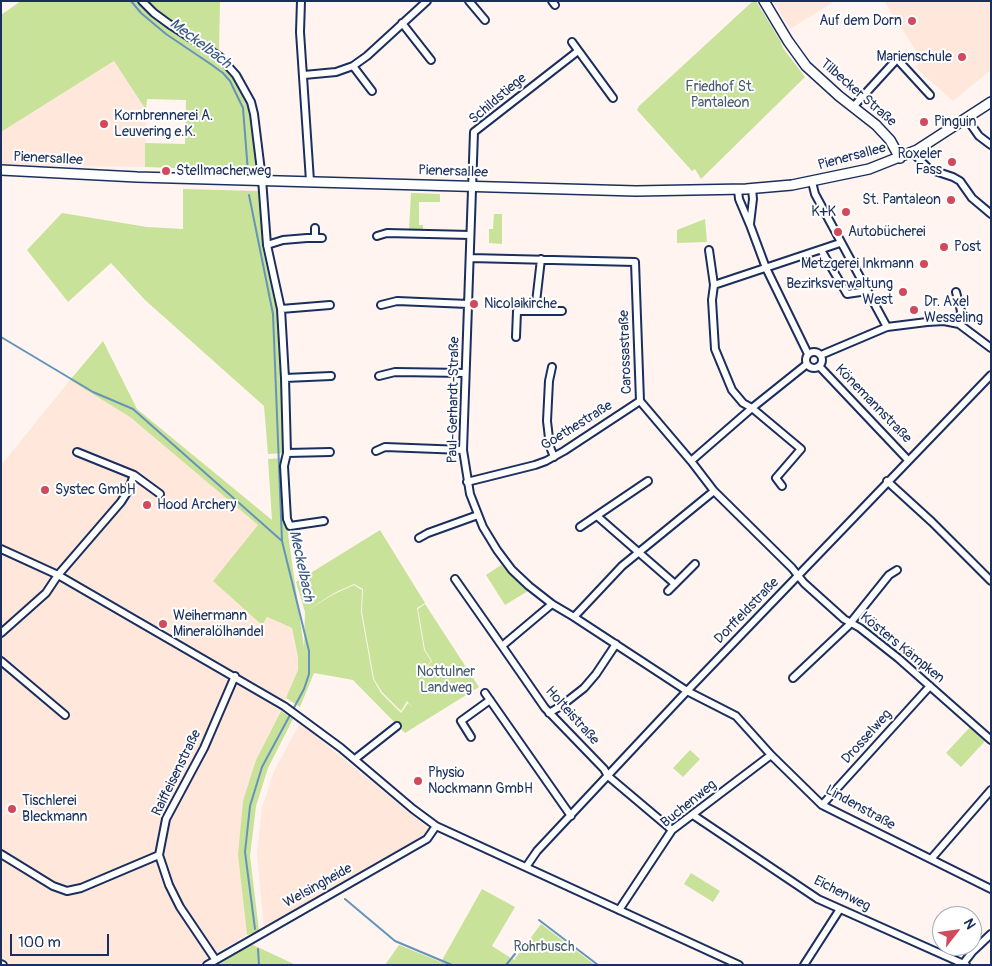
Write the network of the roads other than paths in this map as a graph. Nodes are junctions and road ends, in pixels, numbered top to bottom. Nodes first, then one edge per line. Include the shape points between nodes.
1 (142, 1) edge
2 (301, 1) edge
3 (422, 1) edge
4 (469, 1) edge
5 (764, 1) edge
6 (427, 2) edge
7 (485, 20) dead end
8 (402, 23) junction
9 (572, 42) dead end
10 (578, 50) junction
11 (431, 60) dead end
12 (353, 66) junction
13 (304, 76) junction
14 (372, 91) dead end
15 (930, 95) dead end
16 (613, 98) dead end
17 (991, 102) edge
18 (853, 106) junction
19 (966, 119) junction
20 (991, 145) edge
21 (912, 152) junction
22 (900, 158) junction
23 (1, 170) edge
24 (262, 179) junction
25 (310, 182) junction
26 (812, 182) junction
27 (471, 186) junction
28 (752, 188) junction
29 (738, 190) junction
30 (991, 214) edge
31 (750, 225) junction
32 (315, 228) dead end
33 (470, 235) junction
34 (377, 236) dead end
35 (840, 243) junction
36 (267, 245) junction
37 (709, 250) dead end
38 (821, 250) junction
39 (470, 258) junction
40 (541, 259) junction
41 (766, 268) junction
42 (714, 286) junction
43 (867, 291) junction
44 (956, 292) dead end
45 (381, 304) dead end
46 (468, 304) junction
47 (330, 305) dead end
48 (282, 309) junction
49 (535, 311) junction
50 (562, 311) dead end
51 (958, 324) junction
52 (887, 327) junction
53 (516, 338) dead end
54 (991, 348) edge
55 (808, 354) junction
56 (821, 354) junction
57 (807, 364) junction
58 (819, 366) junction
59 (552, 367) dead end
60 (465, 373) junction
61 (991, 375) edge
62 (331, 376) dead end
63 (379, 376) dead end
64 (285, 378) junction
65 (640, 401) junction
66 (752, 408) junction
67 (463, 450) junction
68 (376, 451) dead end
69 (77, 452) dead end
70 (330, 452) dead end
71 (286, 453) junction
72 (554, 457) junction
73 (908, 460) junction
74 (691, 461) junction
75 (134, 475) junction
76 (648, 481) dead end
77 (887, 481) junction
78 (467, 482) junction
79 (782, 486) dead end
80 (714, 491) junction
81 (160, 494) dead end
82 (478, 515) junction
83 (597, 516) junction
84 (324, 521) dead end
85 (580, 527) dead end
86 (419, 538) dead end
87 (1, 549) edge
88 (638, 553) junction
89 (695, 564) dead end
90 (897, 570) dead end
91 (58, 575) junction
92 (798, 576) junction
93 (455, 579) dead end
94 (991, 581) edge
95 (675, 584) junction
96 (668, 591) dead end
97 (552, 604) junction
98 (574, 616) junction
99 (850, 622) junction
100 (1, 633) edge
101 (616, 644) junction
102 (502, 646) junction
103 (1, 661) edge
104 (234, 676) junction
105 (793, 678) dead end
106 (930, 686) junction
107 (687, 691) junction
108 (486, 693) dead end
109 (490, 700) junction
110 (550, 713) junction
111 (65, 715) dead end
112 (397, 726) dead end
113 (471, 737) dead end
114 (991, 740) edge
115 (771, 756) junction
116 (355, 759) junction
117 (608, 776) junction
118 (991, 790) edge
119 (822, 805) junction
120 (693, 815) junction
121 (571, 816) junction
122 (436, 826) junction
123 (672, 830) junction
124 (1, 854) edge
125 (159, 855) junction
126 (931, 859) junction
127 (526, 867) junction
128 (991, 889) edge
129 (840, 909) junction
130 (619, 910) junction
131 (991, 934) edge
132 (215, 960) junction
133 (964, 964) edge
134 (207, 965) edge
135 (739, 965) edge
136 (804, 965) edge

1 - 24 street via 169,24 220,57 236,75 254,114
2 - 13 street
3 - 6 street
4 - 7 street
5 - 18 main road, Tilbecker Straße via 806,66
6 - 8 street
8 - 11 street
8 - 12 street
9 - 10 street
10 - 16 street
10 - 27 street, Schildstiege via 474,132
12 - 13 street
12 - 14 street
13 - 25 street
15 - 18 street via 897,58
17 - 19 main road, Pienersallee
18 - 22 main road, Tilbecker Straße via 887,136
19 - 20 street
19 - 21 main road, Pienersallee
21 - 22 main road, Pienersallee
21 - 30 street via 930,169 960,181 977,203
22 - 26 main road, Pienersallee via 859,172
23 - 24 main road, Pienersallee
24 - 25 main road, Pienersallee
24 - 36 street
25 - 27 main road, Pienersallee
26 - 28 main road, Pienersallee
26 - 35 street
27 - 29 main road, Pienersallee via 636,191
27 - 33 street, Paul-Gerhardt-Straße
28 - 29 main road, Pienersallee
28 - 31 street
29 - 31 street
31 - 41 street
32 - 36 street via 318,238 283,240
33 - 34 street via 386,233
33 - 39 street, Paul-Gerhardt-Straße
35 - 38 street
35 - 43 street
36 - 48 street
37 - 42 street
38 - 41 street
38 - 43 street via 847,294
39 - 40 street, Carossastraße
39 - 46 street, Paul-Gerhardt-Straße
40 - 49 street
40 - 65 street, Carossastraße via 635,262
41 - 42 street
41 - 55 street
42 - 66 street via 715,349 732,390
43 - 52 street
44 - 51 street via 961,311
45 - 46 street
46 - 60 street, Paul-Gerhardt-Straße
47 - 48 street
48 - 64 street
49 - 50 street
49 - 53 street via 517,311
51 - 52 street via 926,322
51 - 54 street
52 - 56 street
55 - 56 street via 815,351
55 - 57 street
56 - 58 street
57 - 58 street via 812,368
57 - 66 street
58 - 73 street, Könemannstraße
59 - 72 street via 548,380 547,421
60 - 63 street via 395,372
60 - 67 street, Paul-Gerhardt-Straße
61 - 73 street, Dorffeldstraße
62 - 64 street
64 - 71 street
65 - 72 street, Goethestraße
65 - 74 street, Carossastraße
66 - 74 street
66 - 79 street via 801,449 776,478
67 - 68 street via 385,447
67 - 78 street, Paul-Gerhardt-Straße
69 - 75 street
70 - 71 street
71 - 84 street via 284,466 290,526
72 - 78 street, Goethestraße
73 - 77 street, Dorffeldstraße
74 - 80 street, Carossastraße
75 - 81 street
75 - 91 street via 121,502
76 - 83 street
77 - 92 street, Dorffeldstraße
77 - 94 street
78 - 82 street, Paul-Gerhardt-Straße
80 - 88 street
80 - 92 street, Carossastraße
82 - 86 street
82 - 97 street, Paul-Gerhardt-Straße via 512,570
83 - 85 street
83 - 88 street
87 - 91 street
88 - 95 street
88 - 98 street
89 - 95 street
90 - 99 street via 889,575
91 - 100 street via 46,593
91 - 104 street
92 - 99 street, Kösters Kämpken
92 - 107 street, Dorffeldstraße
93 - 102 street, Holteistraße
95 - 96 street
97 - 98 street, Paul-Gerhardt-Straße
97 - 102 street
98 - 101 street, Paul-Gerhardt-Straße
99 - 105 street
99 - 106 street, Kösters Kämpken
101 - 107 street, Paul-Gerhardt-Straße
101 - 110 street via 584,688
102 - 110 street, Holteistraße
103 - 111 street
104 - 116 street via 287,707
104 - 125 street, Raiffeisenstraße via 204,748 166,819
106 - 114 street, Kösters Kämpken
106 - 119 street, Drosselweg
107 - 115 street, Lindenstraße via 736,716
107 - 117 street, Dorffeldstraße
108 - 109 street
109 - 113 street via 461,721
109 - 121 street
110 - 117 street, Holteistraße
112 - 116 street
115 - 119 street, Lindenstraße
115 - 120 street, Buchenweg
116 - 122 street
117 - 121 street, Dorffeldstraße
117 - 123 street
118 - 126 street
119 - 126 street, Lindenstraße
120 - 123 street, Buchenweg
120 - 129 street, Eichenweg via 818,899
121 - 127 street, Dorffeldstraße
122 - 127 street
122 - 132 street, Welsingheide via 427,839
123 - 130 street, Buchenweg
124 - 125 street via 53,886 68,891
125 - 132 street, Raiffeisenstraße via 180,906
126 - 128 street, Lindenstraße
127 - 130 street
129 - 133 street, Eichenweg
129 - 136 street
130 - 135 street
131 - 133 street
132 - 134 street, Welsingheide

